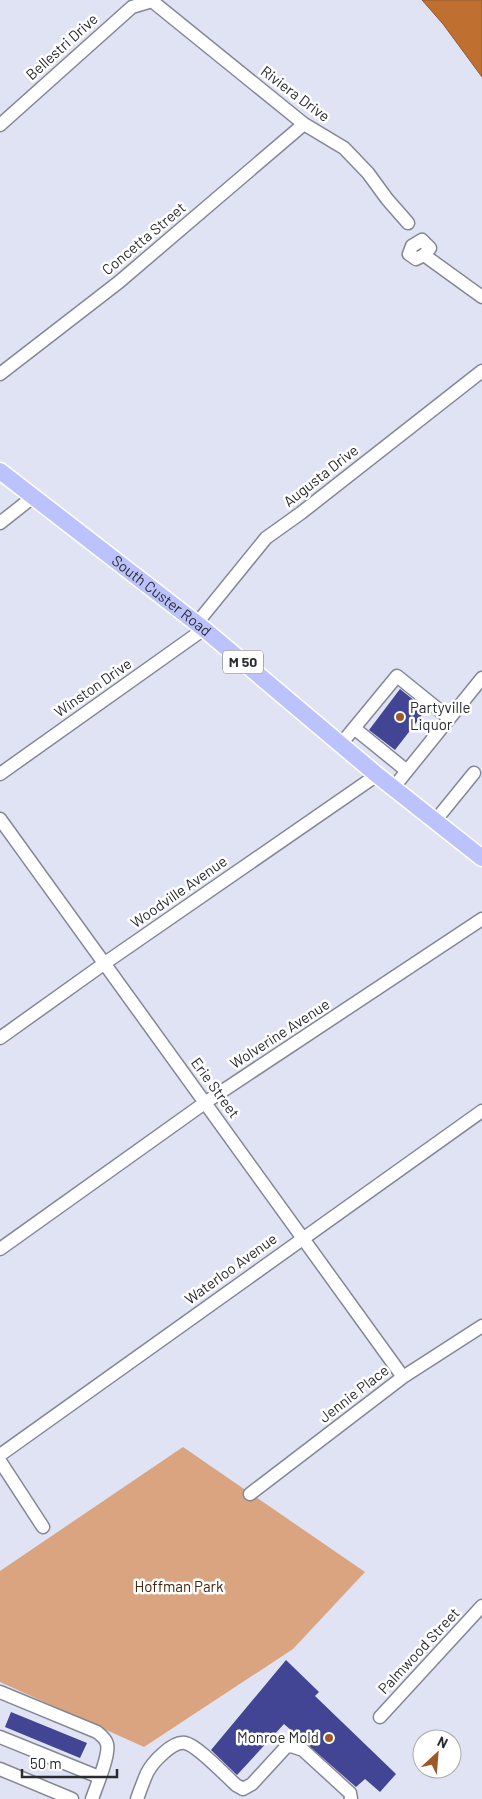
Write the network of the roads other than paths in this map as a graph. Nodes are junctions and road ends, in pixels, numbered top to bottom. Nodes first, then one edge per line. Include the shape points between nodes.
1 (152, 1) joint
2 (304, 124) junction
3 (0, 125) edge
4 (408, 223) dead end
5 (424, 255) dead end
6 (482, 297) edge
7 (482, 371) edge
8 (0, 374) edge
9 (0, 471) edge
10 (33, 497) junction
11 (0, 523) edge
12 (200, 626) junction
13 (482, 678) edge
14 (450, 718) junction
15 (354, 728) junction
16 (341, 744) junction
17 (407, 771) junction
18 (474, 773) dead end
19 (0, 774) edge
20 (377, 775) junction
21 (394, 787) junction
22 (1, 821) edge
23 (435, 821) junction
24 (482, 858) edge
25 (482, 920) edge
26 (105, 963) junction
27 (0, 1038) edge
28 (206, 1102) junction
29 (482, 1111) edge
30 (302, 1238) junction
31 (0, 1248) edge
32 (482, 1326) edge
33 (403, 1377) junction
34 (0, 1455) edge
35 (0, 1461) edge
36 (250, 1494) dead end
37 (43, 1527) dead end
38 (482, 1606) edge
39 (0, 1692) edge
40 (380, 1717) dead end
41 (0, 1737) edge
42 (0, 1768) edge
43 (99, 1777) junction
44 (72, 1799) edge
45 (92, 1799) edge
46 (137, 1799) edge
47 (351, 1799) edge

1 - 2 street, Riviera Drive
1 - 3 street, Bellestri Drive via 132,8
2 - 4 street, Riviera Drive via 344,148
2 - 8 street, Concetta Street via 119,282
5 - 6 street
7 - 12 street, Augusta Drive via 266,538
9 - 10 main road, South Custer Road / M 50
10 - 11 street
10 - 12 main road, South Custer Road / M 50
12 - 16 main road, South Custer Road / M 50
12 - 19 street, Winston Drive
13 - 14 street
14 - 15 street via 397,676
14 - 17 street
15 - 16 street
15 - 17 street
16 - 20 main road, South Custer Road / M 50
17 - 21 street
18 - 23 street
20 - 21 main road, South Custer Road / M 50
20 - 26 street, Woodville Avenue
21 - 23 main road, South Custer Road / M 50
22 - 26 street, Erie Street
23 - 24 main road, South Custer Road / M 50
25 - 28 street, Wolverine Avenue
26 - 27 street, Woodville Avenue
26 - 28 street, Erie Street
28 - 30 street, Erie Street
28 - 31 street, Wolverine Avenue
29 - 30 street, Waterloo Avenue
30 - 33 street, Erie Street
30 - 34 street, Waterloo Avenue
32 - 33 street, Jennie Place
33 - 36 street, Jennie Place
35 - 37 street
38 - 40 street, Palmwood Street
39 - 43 street via 97,1732 104,1738 108,1752
41 - 43 street
42 - 44 street
43 - 45 street
46 - 47 street via 153,1764 176,1744 186,1743 200,1751 243,1789 252,1784 286,1747 303,1750 350,1793

